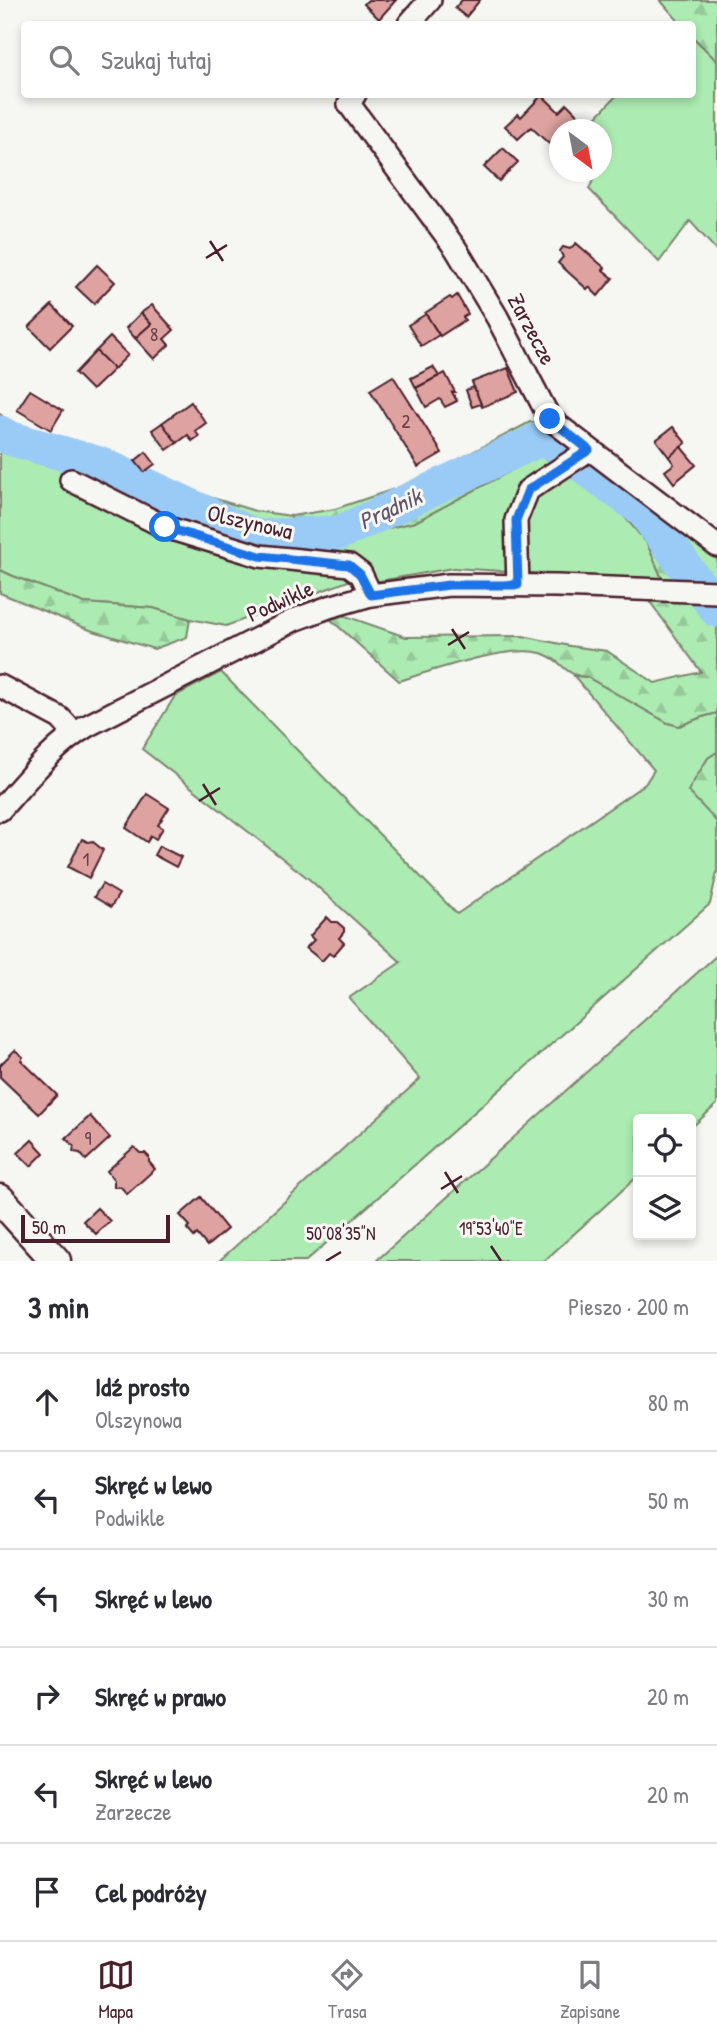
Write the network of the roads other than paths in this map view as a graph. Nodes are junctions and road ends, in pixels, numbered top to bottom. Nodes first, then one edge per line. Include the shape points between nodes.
1 (430, 0) edge
2 (412, 21) edge
3 (353, 98) edge
4 (588, 451) junction
5 (71, 480) dead end
6 (717, 545) edge
7 (518, 585) junction
8 (717, 592) edge
9 (371, 595) junction
10 (0, 686) edge
11 (75, 733) junction
12 (0, 810) edge
13 (0, 1199) edge
14 (56, 1261) edge

1 - 2 street
3 - 4 street, Zarzecze via 349,104 456,250 498,317 550,419
4 - 6 street, Zarzecze
4 - 7 street via 528,490 516,520
5 - 9 street, Olszynowa via 165,527 260,556 349,565 360,574
7 - 8 street, Podwikle
7 - 9 street, Podwikle via 449,585
9 - 11 street, Podwikle via 294,621
10 - 11 street via 60,718
11 - 12 street, Podwikle
13 - 14 main road

